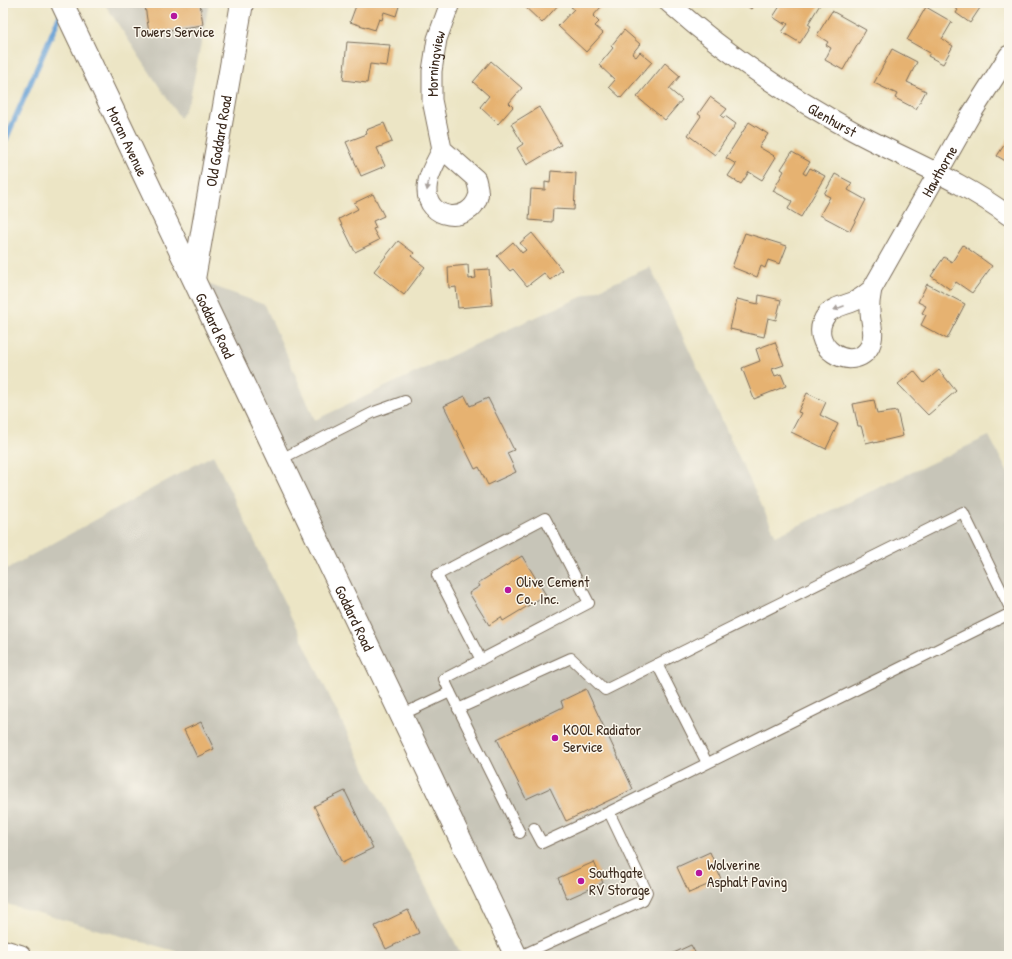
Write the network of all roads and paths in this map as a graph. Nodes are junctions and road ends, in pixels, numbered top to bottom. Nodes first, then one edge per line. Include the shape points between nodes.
1 (62, 3) edge
2 (242, 3) edge
3 (450, 3) edge
4 (669, 3) edge
5 (1009, 55) edge
6 (442, 149) dead end
7 (938, 174) junction
8 (1009, 216) edge
9 (194, 279) junction
10 (872, 289) dead end
11 (405, 401) dead end
12 (279, 460) junction
13 (1009, 606) edge
14 (1009, 614) edge
15 (481, 660) junction
16 (657, 664) junction
17 (450, 692) junction
18 (458, 709) junction
19 (401, 715) junction
20 (707, 764) junction
21 (609, 812) junction
22 (534, 828) dead end
23 (520, 833) dead end
24 (3, 951) edge
25 (20, 956) edge
26 (517, 956) edge

1 - 9 main road, Moran Avenue
2 - 9 main road, Old Goddard Road
3 - 6 street, Morningview via 437,39 432,71 432,100
4 - 7 street, Glenhurst via 765,78 855,132
5 - 7 street, Hawthorne via 970,116
7 - 8 street, Glenhurst
7 - 10 street, Hawthorne
9 - 12 main road, Goddard Road
11 - 12 lane via 374,412
12 - 19 main road, Goddard Road
13 - 16 lane via 963,512
14 - 20 lane
15 - 15 lane via 437,575 545,518 589,603
15 - 17 lane via 444,678
16 - 18 lane via 605,690 571,658
16 - 20 lane
17 - 18 lane
17 - 19 lane
18 - 23 lane
19 - 26 main road, Goddard Road
20 - 21 lane
21 - 22 lane via 542,843
21 - 26 lane via 647,892 643,900
24 - 25 main road

